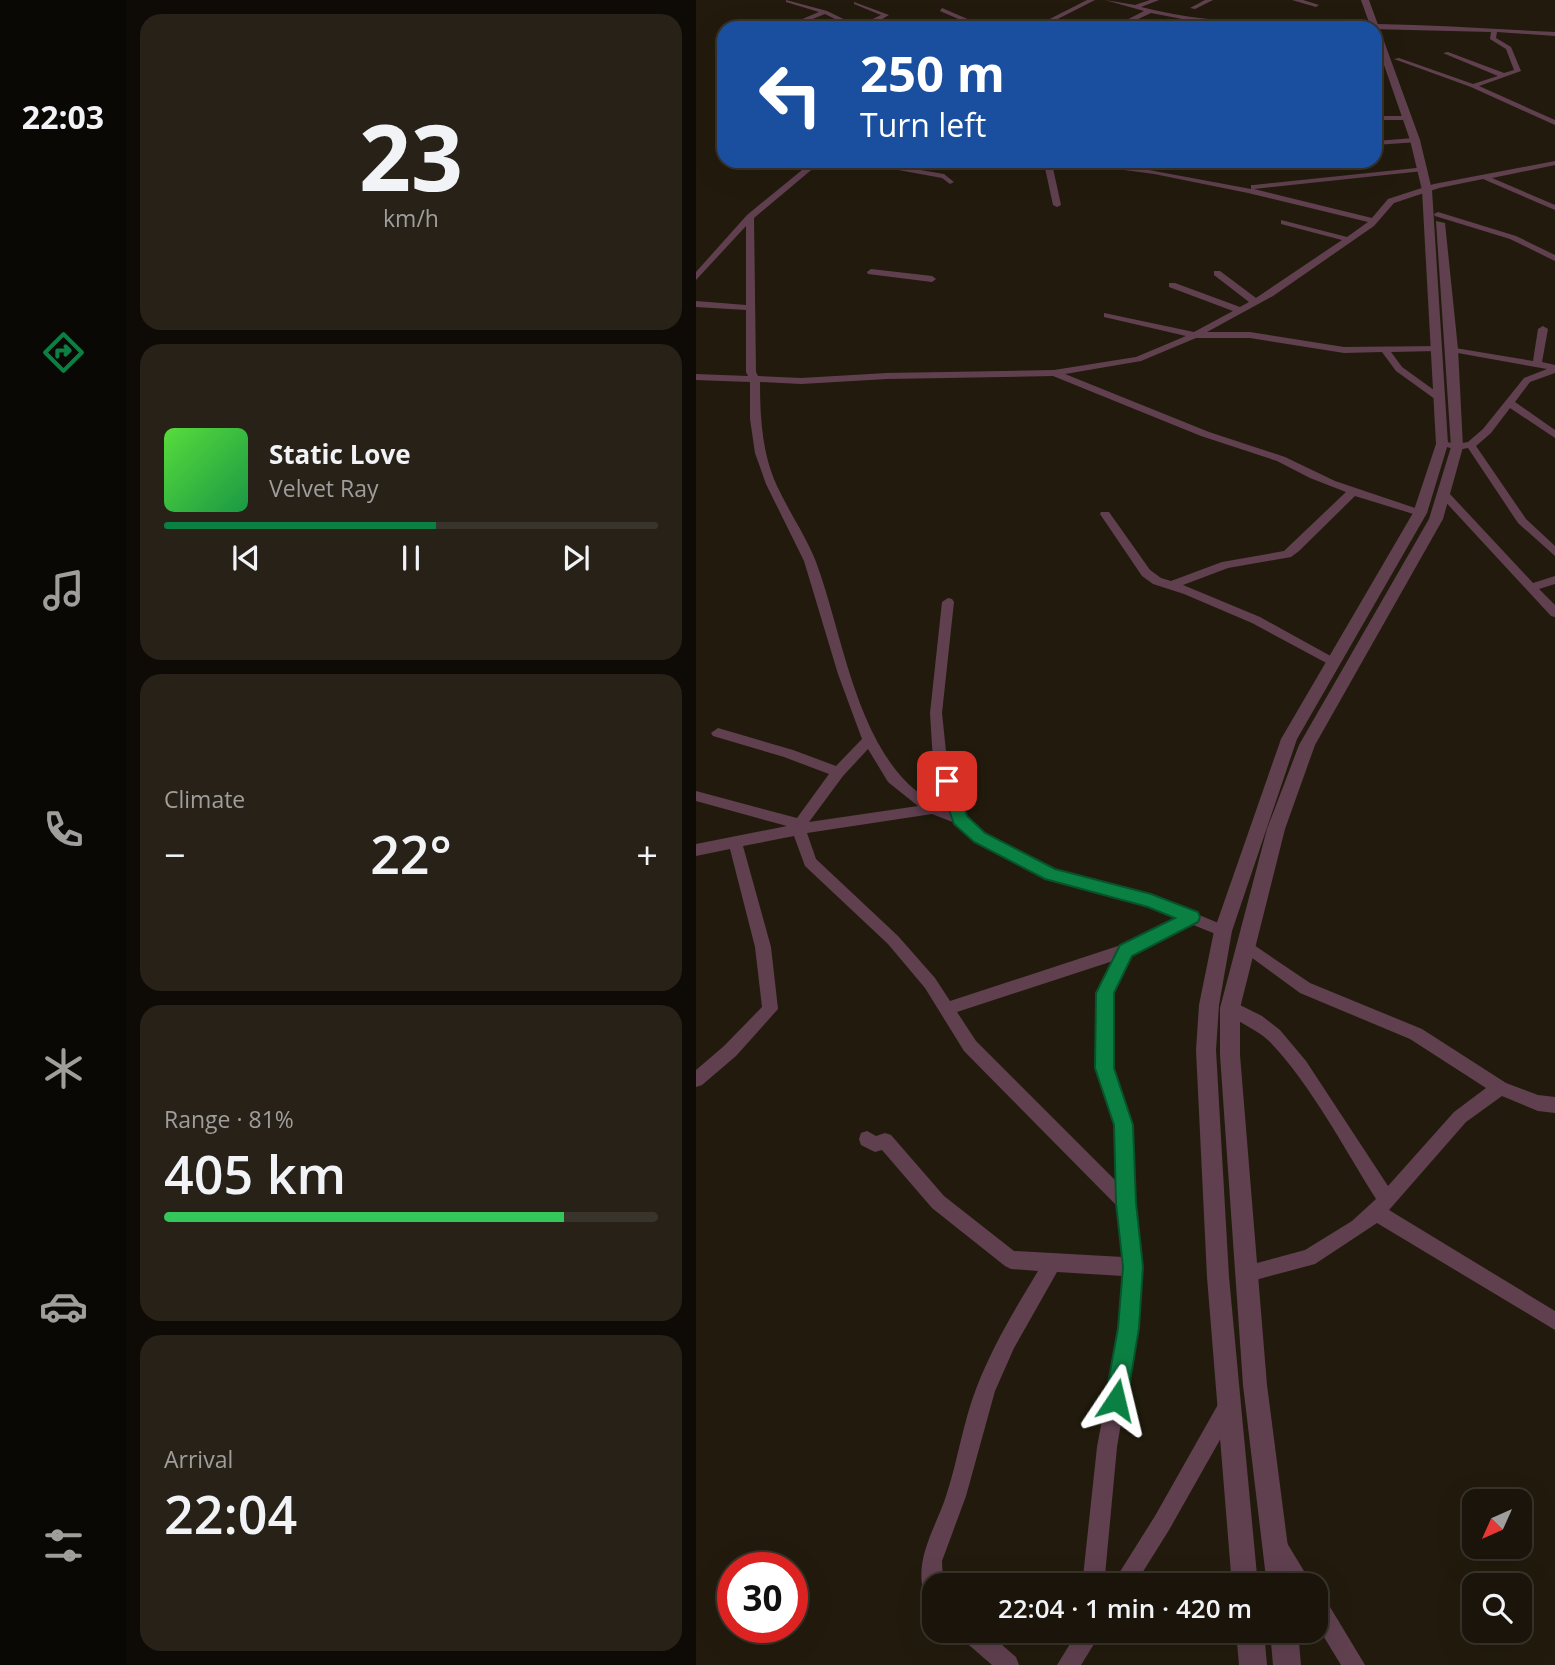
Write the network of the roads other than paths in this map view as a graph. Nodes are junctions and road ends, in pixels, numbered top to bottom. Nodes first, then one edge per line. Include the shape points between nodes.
1 (1092, 0) edge
2 (1108, 0) edge
3 (1156, 0) edge
4 (1210, 0) edge
5 (1295, 0) edge
6 (1365, 0) edge
7 (1374, 0) edge
8 (788, 1) edge
9 (856, 3) dead end
10 (1316, 5) dead end
11 (1135, 7) junction
12 (1193, 8) dead end
13 (942, 10) dead end
14 (1150, 11) junction
15 (825, 12) junction
16 (1183, 19) joint
17 (802, 21) edge
18 (844, 21) edge
19 (873, 21) edge
20 (968, 21) edge
21 (1051, 21) edge
22 (1129, 21) edge
23 (1206, 21) edge
24 (1377, 21) edge
25 (1379, 21) edge
26 (1382, 26) edge
27 (1495, 31) junction
28 (1555, 34) edge
29 (1382, 35) edge
30 (1386, 53) edge
31 (1446, 53) dead end
32 (1505, 76) junction
33 (1472, 86) junction
34 (1382, 118) edge
35 (1407, 118) junction
36 (1555, 123) edge
37 (1415, 140) junction
38 (1382, 142) edge
39 (1555, 163) edge
40 (810, 168) edge
41 (896, 168) edge
42 (1049, 168) edge
43 (1129, 168) edge
44 (1423, 169) junction
45 (1486, 178) junction
46 (950, 182) dead end
47 (1245, 188) junction
48 (1432, 188) junction
49 (1057, 205) dead end
50 (1555, 208) edge
51 (1438, 214) junction
52 (750, 217) junction
53 (1373, 221) junction
54 (1284, 222) dead end
55 (1346, 239) junction
56 (1555, 259) edge
57 (871, 272) dead end
58 (1217, 273) dead end
59 (696, 277) edge
60 (932, 279) dead end
61 (1172, 285) dead end
62 (1255, 302) junction
63 (696, 304) edge
64 (751, 308) junction
65 (1240, 310) junction
66 (1107, 316) dead end
67 (1542, 329) dead end
68 (1195, 335) junction
69 (1445, 349) junction
70 (1385, 350) junction
71 (1537, 365) junction
72 (1555, 368) edge
73 (1054, 373) junction
74 (696, 377) edge
75 (754, 380) junction
76 (1442, 400) junction
77 (1509, 403) junction
78 (1555, 435) edge
79 (1457, 445) junction
80 (1352, 492) junction
81 (1444, 495) junction
82 (1420, 513) junction
83 (1105, 514) dead end
84 (1555, 553) edge
85 (1555, 580) edge
86 (1172, 585) junction
87 (1531, 587) junction
88 (948, 602) dead end
89 (1555, 614) edge
90 (1332, 662) junction
91 (718, 733) dead end
92 (869, 740) junction
93 (838, 772) junction
94 (696, 796) edge
95 (932, 809) junction
96 (960, 819) junction
97 (803, 827) junction
98 (735, 842) junction
99 (696, 850) edge
100 (1192, 917) junction
101 (1223, 931) junction
102 (1245, 945) junction
103 (1126, 950) junction
104 (1230, 1008) junction
105 (946, 1009) junction
106 (696, 1080) edge
107 (1500, 1088) junction
108 (1555, 1105) edge
109 (867, 1139) dead end
110 (1126, 1203) junction
111 (1381, 1205) junction
112 (1053, 1262) junction
113 (1133, 1267) junction
114 (1248, 1273) junction
115 (1554, 1321) edge
116 (1230, 1404) junction
117 (1277, 1546) junction
118 (929, 1573) edge
119 (1094, 1573) edge
120 (1129, 1573) edge
121 (1244, 1573) edge
122 (1279, 1573) edge
123 (1295, 1573) edge
124 (1328, 1624) edge
125 (983, 1643) edge
126 (1082, 1643) edge
127 (1251, 1643) edge
128 (1285, 1643) edge
129 (1008, 1665) edge
130 (1068, 1665) edge
131 (1253, 1665) edge
132 (1287, 1665) edge
133 (1354, 1665) edge

1 - 21 street
2 - 11 street
3 - 11 street
4 - 12 street
5 - 10 street
6 - 24 street
7 - 25 street
8 - 15 street
9 - 19 street via 886,15
11 - 14 street
13 - 20 street
14 - 16 street
14 - 22 street
15 - 17 street
15 - 18 street
16 - 23 street
26 - 27 street
27 - 28 street
27 - 32 street via 1493,39 1509,48 1518,68
29 - 30 street
30 - 33 street
30 - 35 street
30 - 48 street via 1425,139
31 - 32 street
32 - 33 street
33 - 36 street
34 - 35 street
35 - 37 street
37 - 38 street
37 - 44 street
39 - 45 street
40 - 52 street
41 - 46 street via 944,176
42 - 49 street
43 - 47 street
44 - 47 street
44 - 48 street
45 - 48 street
45 - 50 street
47 - 53 street
48 - 51 street
48 - 53 street via 1391,201
48 - 69 street
51 - 56 street via 1526,243
51 - 69 street
52 - 59 street
52 - 64 street
53 - 55 street
54 - 55 street
55 - 62 street
57 - 60 street
58 - 62 street
61 - 65 street
62 - 65 street
63 - 64 street
64 - 75 street
65 - 68 street
66 - 68 street
67 - 71 street
68 - 70 street via 1250,335 1344,350
68 - 73 street via 1138,359
69 - 70 street
69 - 71 street
69 - 76 street
69 - 79 street
70 - 76 street via 1399,369
71 - 72 street
72 - 77 street via 1527,380
73 - 75 street
73 - 80 street via 1205,434 1281,459
74 - 75 street
75 - 92 street via 760,453 810,561
76 - 79 street
77 - 78 street
77 - 79 street via 1487,431
79 - 81 street
79 - 82 street
79 - 84 street
80 - 82 street
80 - 86 street via 1287,554 1226,565
81 - 87 street
81 - 102 street via 1436,519 1307,745 1276,829
82 - 90 street
83 - 86 street via 1146,573 1157,582
85 - 87 street
86 - 90 street via 1256,620
87 - 89 street
88 - 96 street via 936,713 940,761
90 - 101 street via 1289,739
91 - 93 street
92 - 93 street
92 - 95 street via 893,778
93 - 97 street
94 - 97 street
95 - 96 street
95 - 97 street
96 - 100 street via 980,837 1050,874
97 - 98 street
97 - 105 street via 804,848 815,868 893,940
98 - 99 street
98 - 106 street via 763,947 770,1009
100 - 101 street
100 - 103 street
101 - 116 street via 1206,1050
102 - 104 street
102 - 107 street via 1305,988 1416,1034
103 - 105 street
103 - 110 street via 1105,993 1104,1068 1124,1125
104 - 111 street via 1274,1035 1300,1066
104 - 114 street
105 - 110 street via 970,1046
107 - 108 street
107 - 111 street via 1460,1117
109 - 112 street via 875,1144 885,1140 938,1202 1011,1260
110 - 113 street
111 - 114 street via 1358,1227 1309,1258
111 - 115 street
112 - 113 street
112 - 118 street via 1015,1326 985,1390
113 - 119 street
114 - 117 street via 1255,1385
116 - 120 street
116 - 121 street
117 - 122 street
117 - 123 street
124 - 133 street
125 - 129 street
126 - 130 street
127 - 131 street
128 - 132 street

